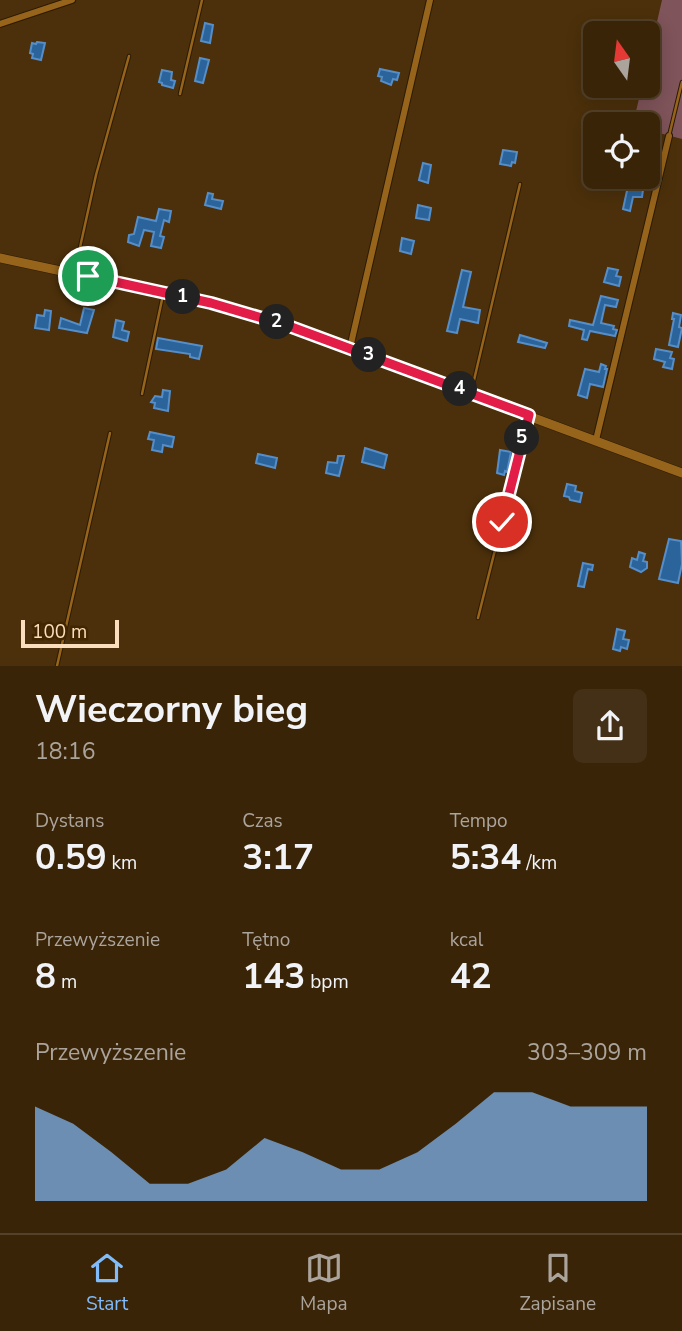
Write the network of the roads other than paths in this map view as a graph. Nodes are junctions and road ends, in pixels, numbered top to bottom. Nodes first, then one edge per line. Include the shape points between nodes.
1 (72, 0) edge
2 (202, 0) edge
3 (430, 0) edge
4 (0, 24) edge
5 (129, 56) dead end
6 (682, 82) edge
7 (180, 94) dead end
8 (669, 136) joint
9 (520, 184) dead end
10 (0, 258) edge
11 (74, 273) junction
12 (163, 292) junction
13 (350, 348) junction
14 (471, 393) junction
15 (142, 394) dead end
16 (529, 415) junction
17 (110, 433) dead end
18 (596, 440) junction
19 (682, 472) edge
20 (478, 618) dead end
21 (57, 666) edge

1 - 4 street
2 - 7 lane
3 - 13 street
5 - 11 lane
6 - 8 lane
8 - 18 street
9 - 14 lane
10 - 11 main road
11 - 12 main road
12 - 13 main road via 243,312
12 - 15 lane
13 - 14 main road
14 - 16 main road
16 - 18 main road
16 - 20 lane
17 - 21 lane
18 - 19 main road

